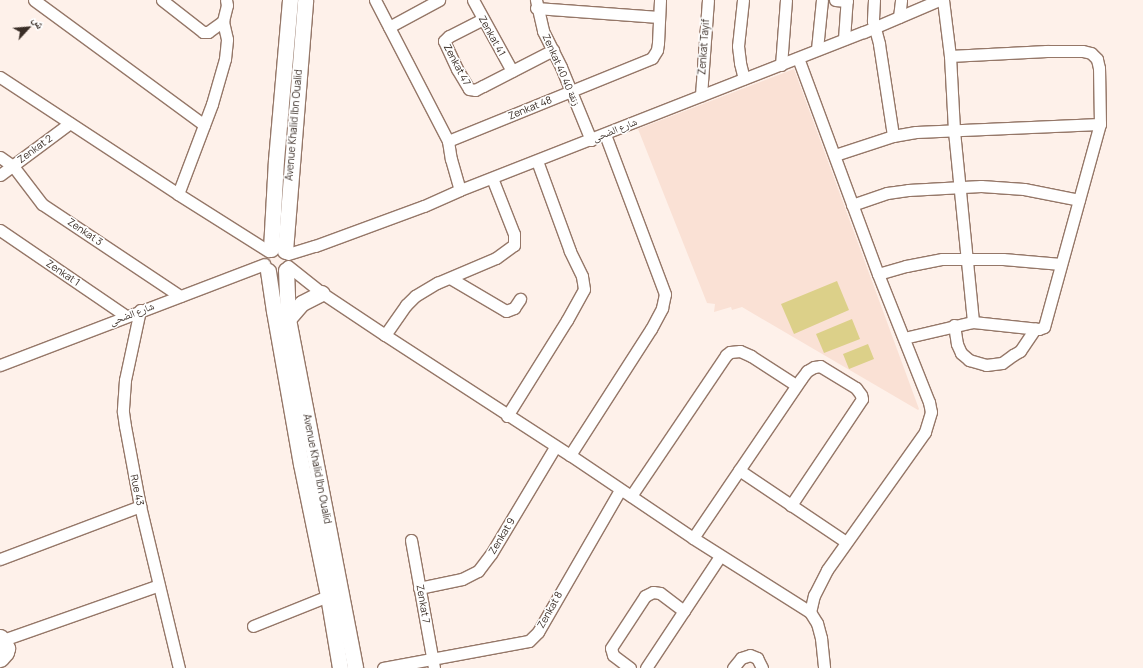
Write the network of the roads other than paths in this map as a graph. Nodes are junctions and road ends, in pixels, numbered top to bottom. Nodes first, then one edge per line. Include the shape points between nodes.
1 (34, 0) edge
2 (162, 0) edge
3 (226, 0) edge
4 (290, 0) edge
5 (305, 0) edge
6 (375, 0) edge
7 (439, 0) edge
8 (473, 0) edge
9 (660, 0) edge
10 (708, 0) edge
11 (743, 0) edge
12 (786, 0) edge
13 (822, 0) edge
14 (835, 0) edge
15 (847, 0) edge
16 (874, 0) edge
17 (901, 0) edge
18 (939, 0) edge
19 (943, 0) edge
20 (536, 4) edge
21 (659, 16) junction
22 (899, 17) junction
23 (483, 19) junction
24 (223, 21) junction
25 (389, 27) junction
26 (876, 27) junction
27 (844, 39) junction
28 (817, 49) junction
29 (553, 50) junction
30 (950, 56) junction
31 (798, 58) junction
32 (781, 64) junction
33 (512, 71) junction
34 (0, 77) edge
35 (744, 79) junction
36 (571, 92) junction
37 (701, 95) junction
38 (70, 123) junction
39 (1100, 124) junction
40 (204, 125) junction
41 (954, 131) junction
42 (605, 134) junction
43 (893, 136) junction
44 (448, 140) junction
45 (591, 140) junction
46 (835, 155) junction
47 (0, 158) edge
48 (537, 161) junction
49 (13, 166) junction
50 (0, 175) edge
51 (492, 178) junction
52 (960, 186) junction
53 (460, 190) junction
54 (178, 194) junction
55 (1078, 200) junction
56 (852, 205) junction
57 (0, 230) edge
58 (968, 258) junction
59 (277, 259) junction
60 (1061, 264) junction
61 (878, 274) junction
62 (450, 278) junction
63 (322, 293) junction
64 (180, 296) junction
65 (520, 299) dead end
66 (140, 310) junction
67 (126, 316) junction
68 (288, 319) junction
69 (973, 322) junction
70 (954, 325) junction
71 (1035, 329) junction
72 (385, 336) junction
73 (904, 338) junction
74 (0, 365) edge
75 (796, 385) junction
76 (507, 416) junction
77 (555, 447) junction
78 (570, 455) junction
79 (739, 470) junction
80 (620, 490) junction
81 (631, 496) junction
82 (791, 505) junction
83 (140, 506) junction
84 (693, 538) junction
85 (411, 540) dead end
86 (846, 542) junction
87 (720, 556) junction
88 (0, 559) edge
89 (159, 585) junction
90 (419, 588) junction
91 (334, 604) junction
92 (684, 611) junction
93 (810, 612) junction
94 (253, 626) dead end
95 (3, 652) edge
96 (433, 663) edge
97 (179, 668) edge
98 (340, 668) edge
99 (355, 668) edge
100 (383, 668) edge
101 (630, 668) edge
102 (646, 668) edge
103 (733, 668) edge
104 (762, 668) edge
105 (824, 668) edge

1 - 40 street
2 - 24 street via 203,32 208,32
3 - 24 street
4 - 59 main road, Avenue Khalid Ibn Oualid via 276,160
5 - 59 main road, Avenue Khalid Ibn Oualid
6 - 25 street
7 - 25 street
8 - 23 street, Zenkat 41
9 - 21 street
10 - 37 street, Zenkat Tayif
11 - 35 street via 738,46
12 - 32 street
13 - 28 street
14 - 15 street
15 - 27 street
16 - 26 street via 873,21
17 - 22 street
18 - 22 street, شارع الضحى
19 - 30 street
20 - 21 street
20 - 29 street, Zenkat 40 زنقة 40 via 543,31
21 - 36 street, Zenkat 48 via 655,55
22 - 26 street, شارع الضحى
23 - 33 street, Zenkat 41
23 - 33 street, Zenkat 47 via 444,41 465,85 475,90
24 - 40 street via 227,39 225,59
25 - 44 street
26 - 27 street, شارع الضحى
26 - 43 street
27 - 28 street, شارع الضحى
28 - 31 street, شارع الضحى
29 - 33 street, Zenkat 47
29 - 36 street, Zenkat 40 زنقة 40
30 - 39 street via 1065,51 1091,53 1097,59 1099,68
30 - 41 street
31 - 32 street, شارع الضحى
31 - 46 street
32 - 35 street, شارع الضحى
34 - 38 street
35 - 37 street, شارع الضحى
36 - 44 street, Zenkat 48
36 - 45 street, Zenkat 40 زنقة 40
37 - 42 street, شارع الضحى
38 - 49 street, Zenkat 2
38 - 54 street
39 - 41 street
39 - 55 street
40 - 54 street
41 - 43 street via 937,130
41 - 52 street
42 - 45 street, شارع الضحى
42 - 78 street via 665,294 662,308 651,330
43 - 46 street
44 - 53 street
45 - 48 street, شارع الضحى
46 - 56 street
47 - 49 street, Zenkat 3
48 - 51 street, شارع الضحى
48 - 76 street via 570,251 582,276 584,289 568,320
49 - 50 street, Zenkat 2
49 - 64 street, Zenkat 3 via 42,204
51 - 53 street, شارع الضحى
51 - 62 street via 514,234 514,245 496,258
52 - 55 street via 1000,186
52 - 56 street via 908,190
52 - 58 street
53 - 59 street, شارع الضحى via 348,235
54 - 59 street
55 - 60 street
56 - 61 street
57 - 67 street, Zenkat 1
58 - 60 street via 1003,258
58 - 61 street via 927,262
58 - 69 street
59 - 63 street
59 - 64 street, شارع الضحى
59 - 68 main road, Avenue Khalid Ibn Oualid
59 - 91 main road, Avenue Khalid Ibn Oualid via 269,282 300,457
60 - 71 street via 1046,324 1042,329
61 - 73 street
62 - 65 street via 502,310 512,310
62 - 72 street via 437,283 411,300
63 - 68 main road via 302,303
63 - 72 street
64 - 66 street, شارع الضحى
66 - 67 street, شارع الضحى
66 - 83 street, Rue 43 via 125,380 123,412
67 - 74 street, شارع الضحى
68 - 91 main road, Avenue Khalid Ibn Oualid
69 - 70 street
69 - 71 street
70 - 71 street via 957,344 962,353 969,360 986,365 1002,363 1014,356
70 - 73 street
72 - 76 street
73 - 86 street via 929,402 929,422 925,432
75 - 79 street
75 - 81 street via 740,351 730,352
75 - 82 street via 807,371 820,366 856,388 862,399
76 - 77 street
77 - 78 street
77 - 90 street, Zenkat 9 via 491,554 478,571 462,579
78 - 80 street
79 - 82 street
79 - 84 street
80 - 81 street
80 - 96 street, Zenkat 8 via 534,638 520,644
81 - 84 street
82 - 86 street
83 - 88 street
83 - 89 street, Rue 43
84 - 87 street
85 - 90 street, Zenkat 7
86 - 93 street via 821,581
87 - 92 street
87 - 93 street
89 - 95 street
89 - 97 street, Rue 43
90 - 96 street, Zenkat 7
91 - 94 street
91 - 98 main road, Avenue Khalid Ibn Oualid
91 - 99 main road, Avenue Khalid Ibn Oualid
92 - 101 street via 660,593 653,592 646,596 611,648 613,655
92 - 102 street
93 - 105 street via 821,638
96 - 100 street, Zenkat 8
103 - 104 street via 741,658 750,655 757,658

